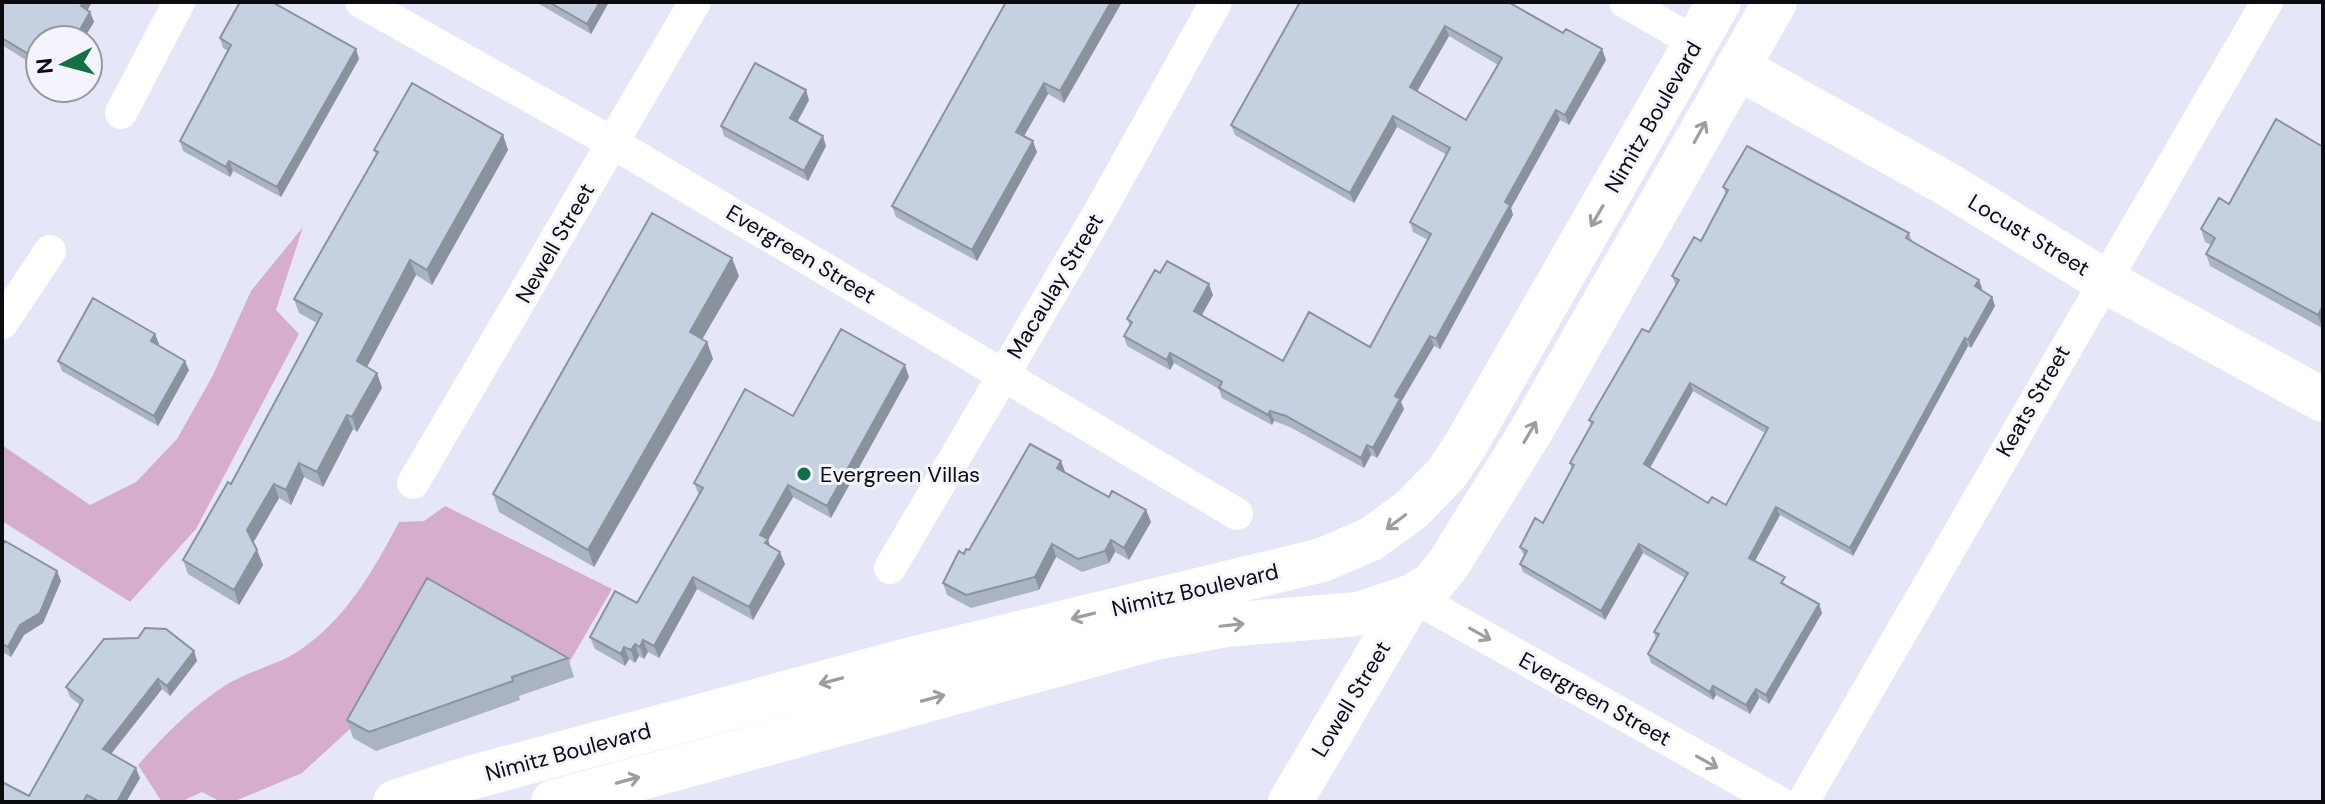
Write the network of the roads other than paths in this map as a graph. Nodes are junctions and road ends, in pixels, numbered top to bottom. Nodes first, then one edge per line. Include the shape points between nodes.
1 (179, 2) edge
2 (361, 2) edge
3 (695, 2) edge
4 (1216, 2) edge
5 (1625, 2) edge
6 (1719, 2) edge
7 (1775, 2) edge
8 (2267, 2) edge
9 (1696, 43) junction
10 (1737, 67) junction
11 (121, 113) dead end
12 (613, 143) junction
13 (50, 251) dead end
14 (2103, 280) junction
15 (2, 323) edge
16 (1002, 373) junction
17 (2323, 400) edge
18 (1466, 444) junction
19 (413, 483) dead end
20 (1237, 514) dead end
21 (890, 568) dead end
22 (1412, 596) junction
23 (395, 802) edge
24 (553, 802) edge
25 (1290, 802) edge
26 (1779, 802) edge
27 (1803, 802) edge

1 - 11 street
2 - 12 street, Evergreen Street
3 - 12 street, Newell Street
4 - 16 street, Macaulay Street
5 - 9 street
6 - 9 main road, Nimitz Boulevard
7 - 10 main road, Nimitz Boulevard
8 - 14 street, Keats Street
9 -> 18 main road, Nimitz Boulevard
10 - 14 main road, Locust Street via 1947,184
22 -> 10 main road, Nimitz Boulevard via 1442,573 1490,499
12 - 16 street, Evergreen Street
12 - 19 street, Newell Street
13 - 15 street
14 - 17 main road, Locust Street
14 - 27 street, Keats Street
16 - 20 street, Evergreen Street
16 - 21 street, Macaulay Street
18 - 22 main road
18 -> 23 main road, Nimitz Boulevard via 1411,510 1380,534 1322,560 904,661
24 -> 22 main road, Nimitz Boulevard via 1155,638 1226,625 1349,615
22 - 25 main road, Lowell Street
22 -> 26 street, Evergreen Street

